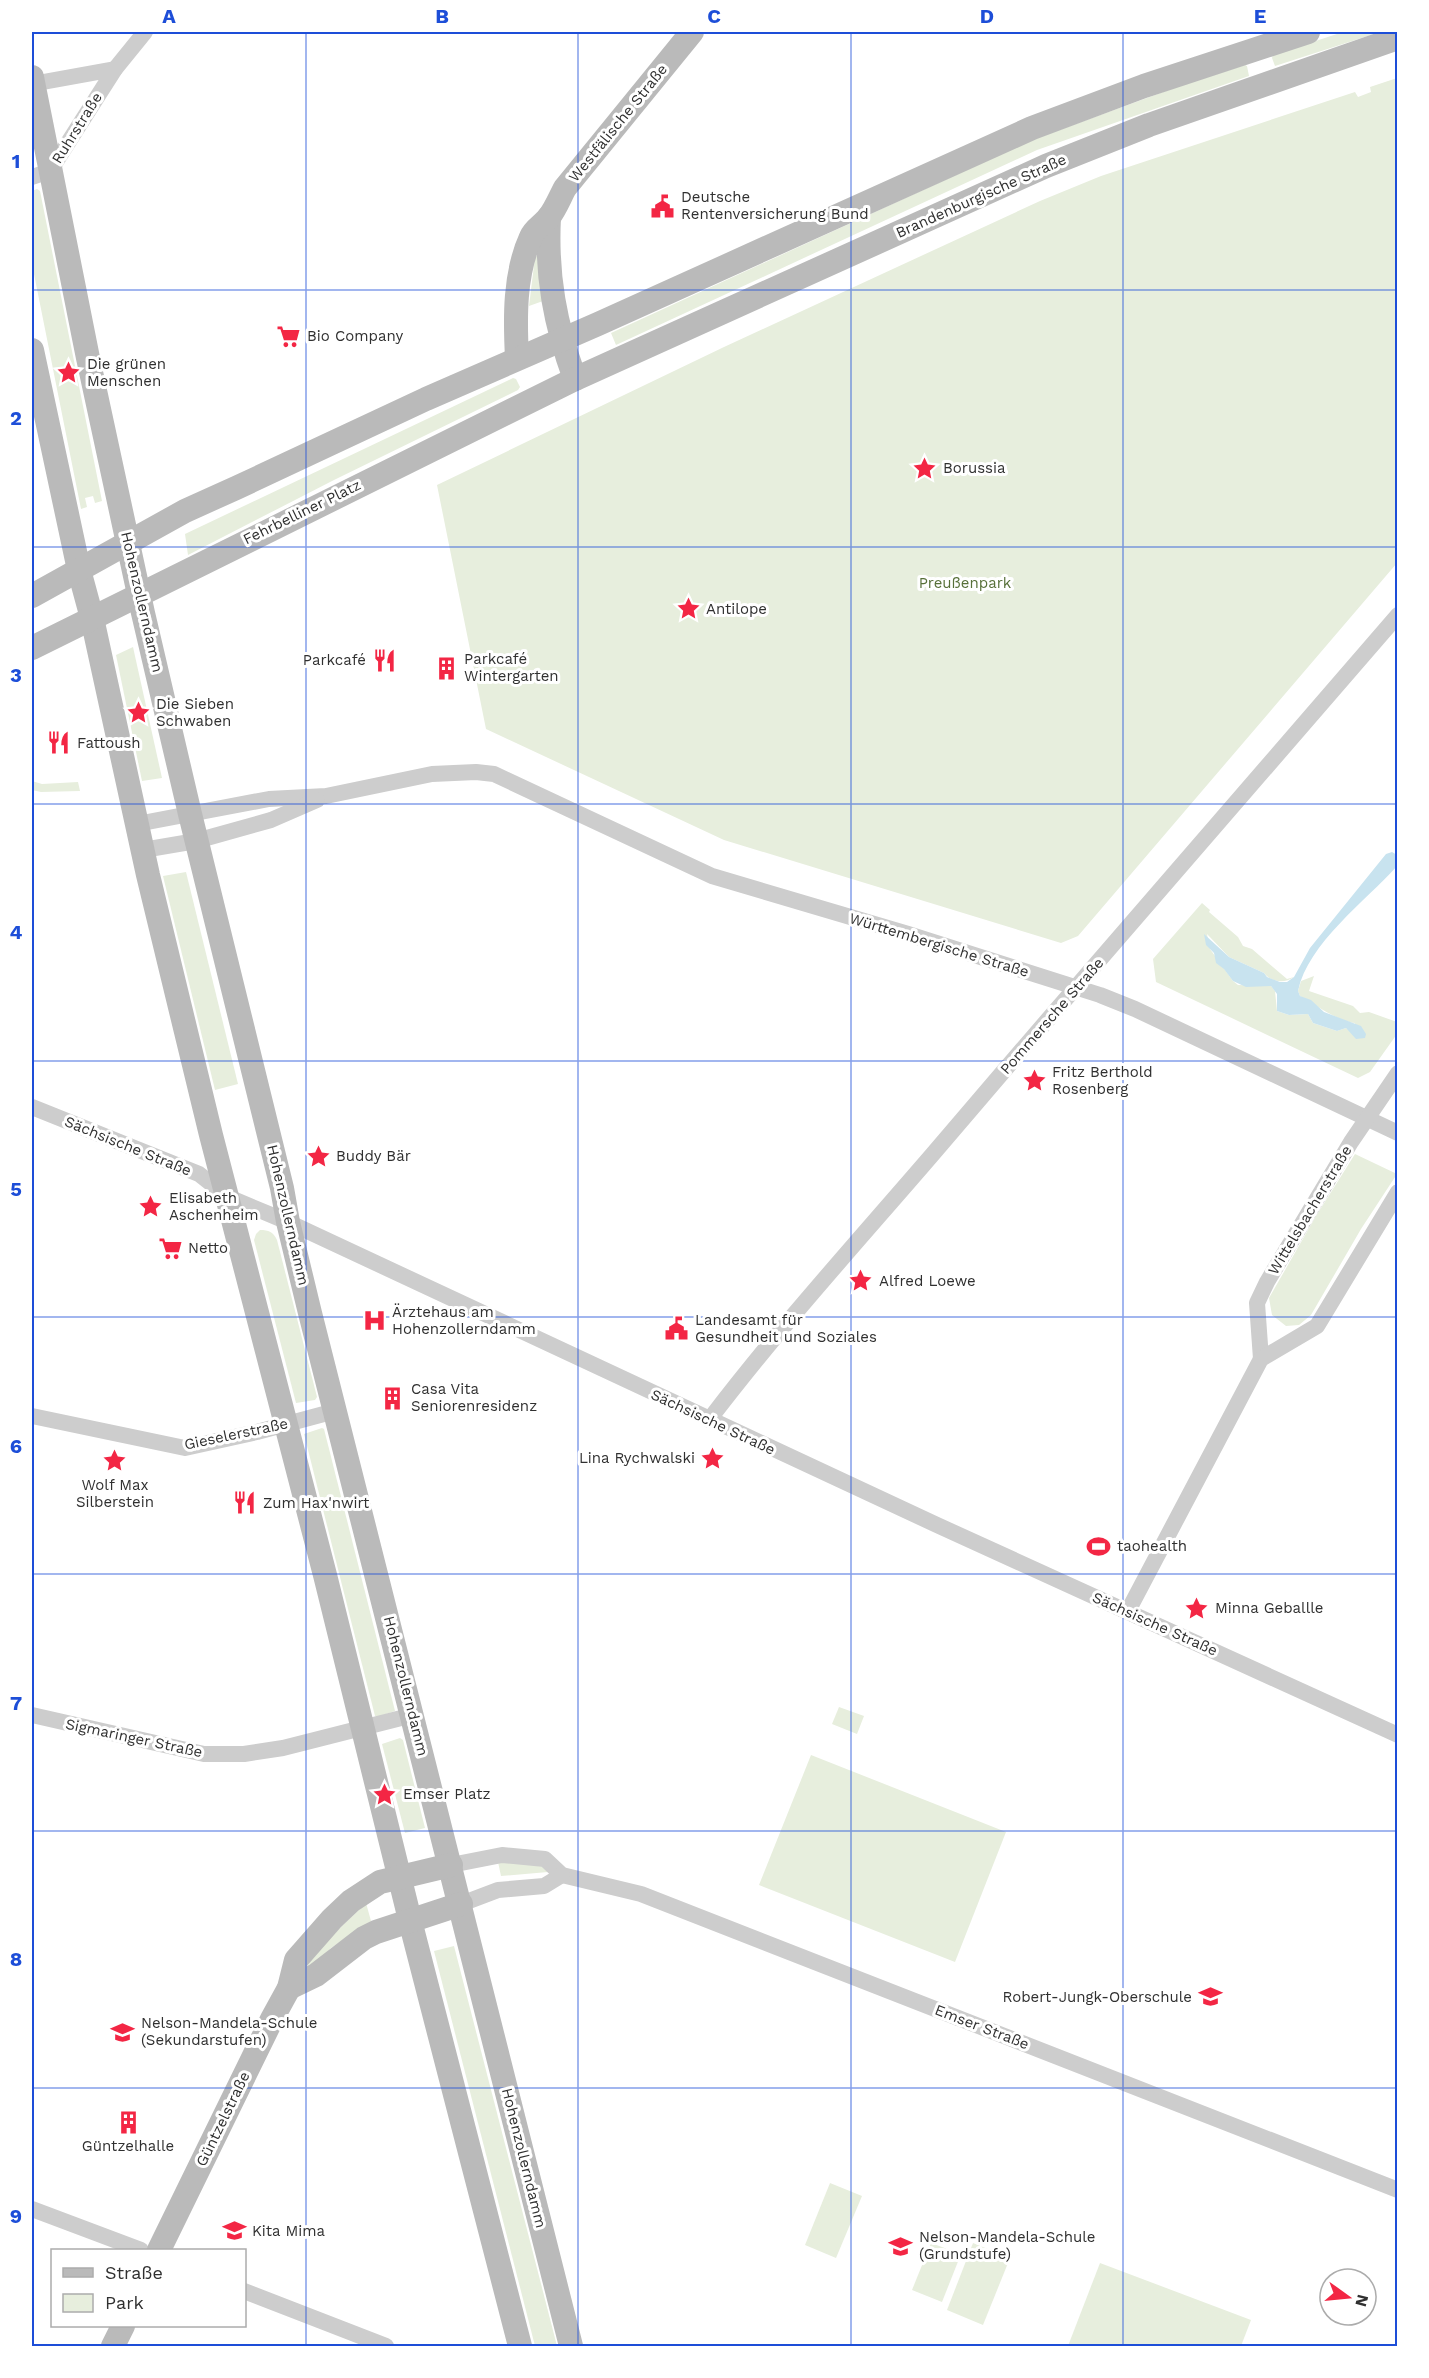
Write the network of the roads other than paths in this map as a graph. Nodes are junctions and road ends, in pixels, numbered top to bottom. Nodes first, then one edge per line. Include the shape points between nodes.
1 (145, 32) edge
2 (692, 32) edge
3 (1308, 32) edge
4 (1398, 38) edge
5 (115, 69) junction
6 (32, 82) edge
7 (41, 174) edge
8 (549, 217) junction
9 (560, 340) junction
10 (32, 351) edge
11 (517, 358) junction
12 (575, 379) junction
13 (128, 543) junction
14 (79, 570) junction
15 (139, 593) junction
16 (32, 596) edge
17 (1398, 615) edge
18 (92, 618) junction
19 (32, 648) edge
20 (326, 796) junction
21 (190, 814) junction
22 (137, 824) junction
23 (196, 841) junction
24 (143, 850) junction
25 (1076, 988) junction
26 (1398, 1073) edge
27 (32, 1107) edge
28 (1366, 1119) junction
29 (1398, 1133) edge
30 (1398, 1192) edge
31 (228, 1197) junction
32 (288, 1222) junction
33 (1261, 1359) junction
34 (335, 1411) junction
35 (32, 1416) edge
36 (709, 1420) junction
37 (285, 1424) junction
38 (1128, 1611) junction
39 (413, 1715) junction
40 (32, 1716) edge
41 (363, 1728) junction
42 (1398, 1735) edge
43 (451, 1865) junction
44 (562, 1875) junction
45 (400, 1877) junction
46 (461, 1904) junction
47 (410, 1919) junction
48 (289, 1988) junction
49 (1398, 2190) edge
50 (32, 2209) edge
51 (138, 2249) edge
52 (159, 2249) edge
53 (246, 2292) edge
54 (122, 2327) edge
55 (113, 2346) edge
56 (386, 2346) edge
57 (520, 2346) edge
58 (571, 2346) edge

1 - 5 street, Ruhrstraße
2 - 8 main road, Westfälische Straße via 565,188
3 - 9 main road via 1032,128
4 - 12 main road, Brandenburgische Straße via 1149,125 1046,166
5 - 6 street, Ruhrstraße
5 - 7 street, Ruhrstraße
6 - 7 main road, Hohenzollerndamm
7 - 13 main road, Hohenzollerndamm
8 - 9 main road, Westfälische Straße via 549,272
8 - 11 main road, Westfälische Straße via 532,235 523,257 516,320
9 - 11 main road
9 - 12 main road, Westfälische Straße
10 - 14 main road
11 - 13 main road via 185,512
12 - 15 main road, Fehrbelliner Platz
13 - 14 main road
13 - 15 main road, Hohenzollerndamm
14 - 16 main road
14 - 18 main road
15 - 18 main road, Fehrbelliner Platz
15 - 21 main road, Hohenzollerndamm
17 - 25 street, Pommersche Straße
18 - 19 main road, Fehrbelliner Platz
18 - 22 main road
20 - 21 street via 268,799
20 - 23 street via 271,820
20 - 25 street, Württembergische Straße via 432,774 495,774 712,876
21 - 22 street
21 - 23 main road, Hohenzollerndamm
22 - 24 main road
23 - 24 street
23 - 32 main road, Hohenzollerndamm
24 - 31 main road
25 - 28 street, Württembergische Straße via 1146,1014
25 - 36 street, Pommersche Straße
26 - 28 street, Wittelsbacherstraße
27 - 31 street, Sächsische Straße via 199,1174
28 - 29 street, Württembergische Straße
28 - 33 street, Wittelsbacherstraße via 1257,1303
30 - 33 street via 1317,1326
31 - 32 street, Sächsische Straße
31 - 37 main road
32 - 34 main road, Hohenzollerndamm
32 - 36 street, Sächsische Straße
33 - 38 street
34 - 37 street, Gieselerstraße
34 - 39 main road, Hohenzollerndamm
35 - 37 street, Gieselerstraße via 185,1448
36 - 38 street, Sächsische Straße
37 - 41 main road
38 - 42 street, Sächsische Straße
39 - 41 street, Sigmaringer Straße
39 - 43 main road, Hohenzollerndamm
40 - 41 street, Sigmaringer Straße via 204,1754 244,1754 283,1748
41 - 45 main road
43 - 44 street, Emser Straße via 516,1854 545,1859
43 - 45 main road, Güntzelstraße
43 - 46 main road, Hohenzollerndamm
44 - 46 street via 543,1886 498,1890
44 - 49 street, Emser Straße via 641,1894
45 - 47 main road
45 - 48 main road, Güntzelstraße via 366,1890 332,1919 296,1960
46 - 47 main road
46 - 58 main road, Hohenzollerndamm
47 - 48 main road via 364,1938 316,1976
47 - 57 main road
48 - 52 main road, Güntzelstraße
50 - 51 street
53 - 56 street
54 - 55 main road

